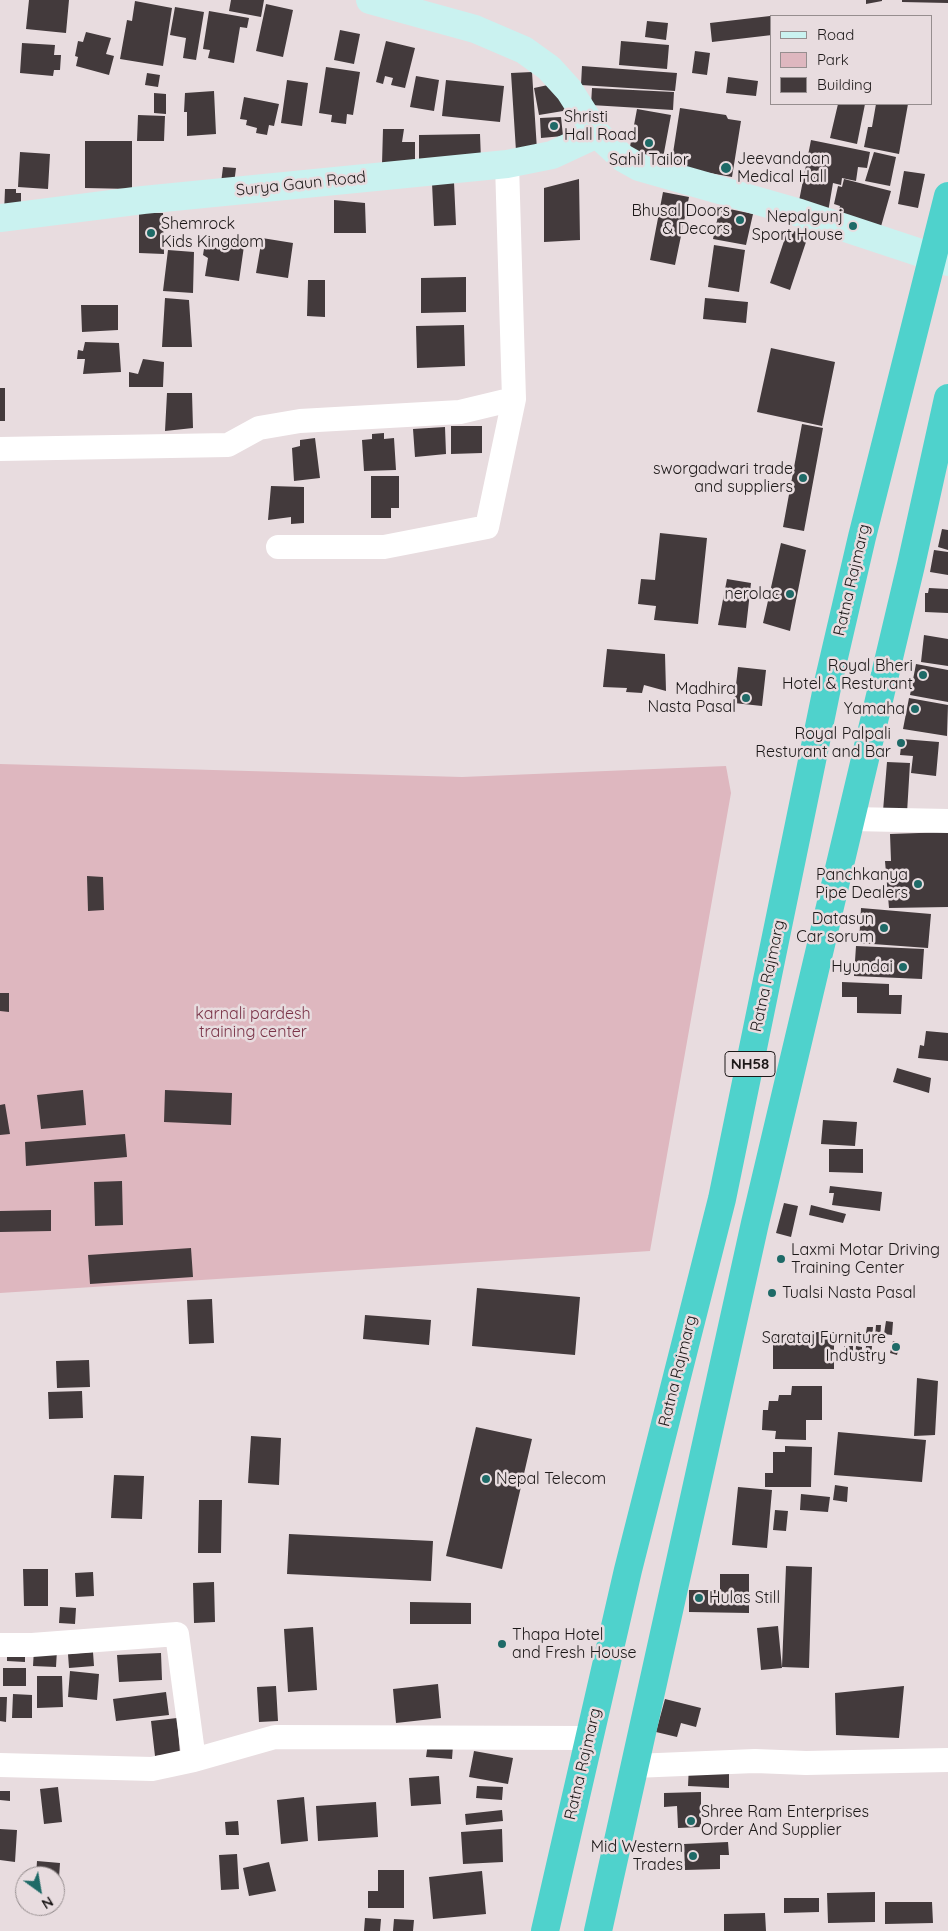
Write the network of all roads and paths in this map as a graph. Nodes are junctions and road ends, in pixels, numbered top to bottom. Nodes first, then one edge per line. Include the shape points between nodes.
1 (370, 0) edge
2 (597, 134) junction
3 (508, 164) junction
4 (948, 196) edge
5 (0, 218) edge
6 (941, 260) edge
7 (948, 398) edge
8 (514, 399) junction
9 (0, 449) edge
10 (278, 547) dead end
11 (851, 819) junction
12 (948, 822) edge
13 (0, 1645) edge
14 (588, 1738) junction
15 (194, 1760) junction
16 (948, 1760) edge
17 (0, 1765) edge
18 (634, 1766) junction
19 (546, 1931) edge
20 (598, 1931) edge

1 - 2 street via 475,29 524,50 549,68 569,90
2 - 3 street, Surya Gaun Road via 552,155
2 - 6 street via 623,158 639,167 800,213
3 - 5 street, Surya Gaun Road via 143,200
3 - 8 street
4 - 6 highway, Ratna Rajmarg / NH58
6 - 14 highway, Ratna Rajmarg / NH58 via 862,537 828,683 722,1199
7 - 11 highway, NH58
8 - 9 street via 460,412 300,421 259,428 228,445
8 - 10 street via 487,527 384,547
11 - 12 street
11 - 18 highway, NH58 via 755,1222
13 - 15 street via 177,1634
14 - 15 street via 275,1737
14 - 19 highway, Ratna Rajmarg / NH58
15 - 17 street via 152,1768
16 - 18 street via 754,1761
18 - 20 highway, NH58

